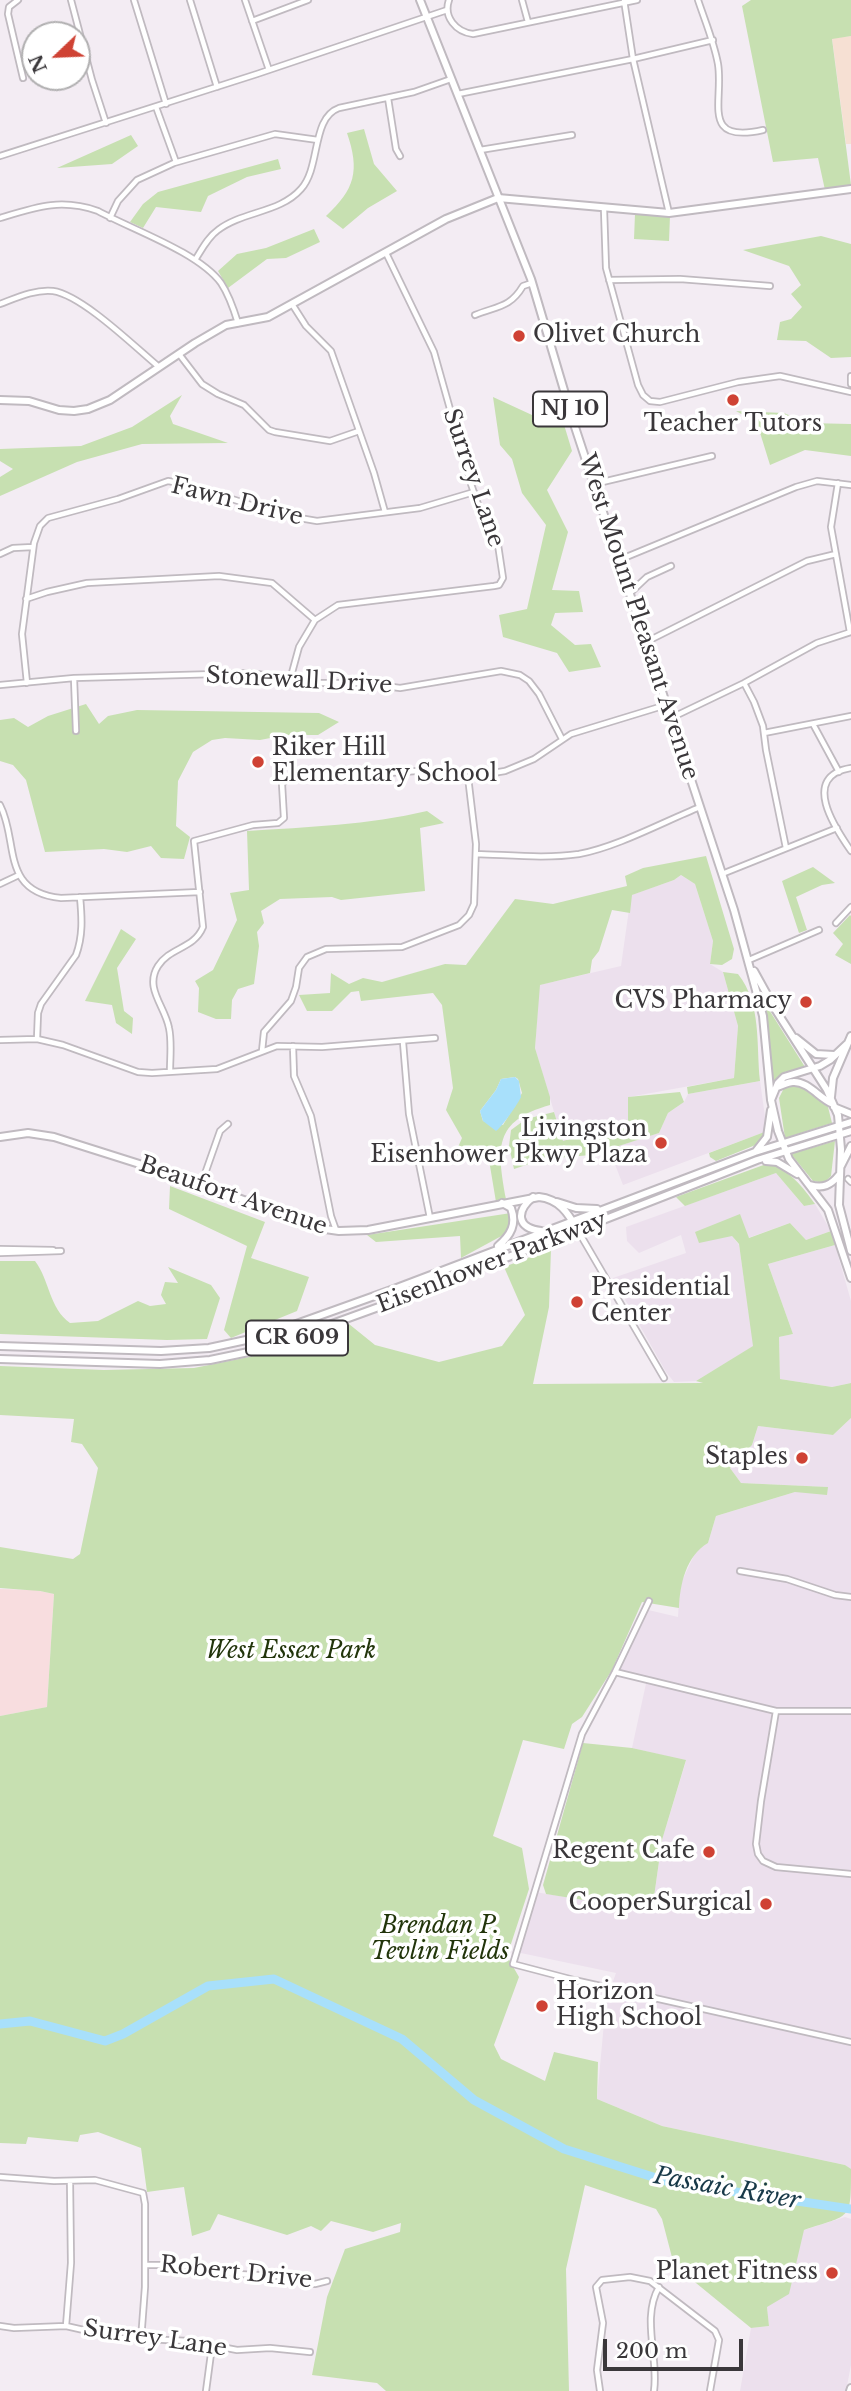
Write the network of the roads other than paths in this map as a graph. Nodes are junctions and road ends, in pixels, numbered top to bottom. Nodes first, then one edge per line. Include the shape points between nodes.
1 (18, 0) edge
2 (71, 0) edge
3 (134, 0) edge
4 (190, 0) edge
5 (245, 0) edge
6 (420, 0) edge
7 (449, 0) edge
8 (522, 0) edge
9 (637, 0) edge
10 (698, 0) edge
11 (304, 1) edge
12 (624, 1) edge
13 (447, 10) junction
14 (427, 17) junction
15 (252, 20) junction
16 (528, 22) junction
17 (713, 40) junction
18 (633, 59) junction
19 (21, 69) edge
20 (269, 70) junction
21 (451, 79) junction
22 (217, 87) junction
23 (458, 94) junction
24 (388, 98) junction
25 (166, 104) junction
26 (156, 107) junction
27 (106, 123) junction
28 (763, 130) dead end
29 (572, 135) dead end
30 (318, 139) junction
31 (480, 150) junction
32 (0, 156) edge
33 (400, 156) dead end
34 (176, 162) junction
35 (851, 189) edge
36 (499, 198) junction
37 (604, 209) junction
38 (669, 213) junction
39 (0, 218) edge
40 (110, 218) junction
41 (386, 253) junction
42 (195, 260) junction
43 (609, 280) junction
44 (533, 283) junction
45 (770, 286) dead end
46 (291, 303) junction
47 (0, 304) edge
48 (475, 315) dead end
49 (239, 324) junction
50 (178, 354) junction
51 (159, 367) junction
52 (851, 376) edge
53 (851, 384) edge
54 (851, 392) edge
55 (0, 400) edge
56 (359, 431) junction
57 (712, 456) dead end
58 (838, 483) junction
59 (594, 484) junction
60 (851, 485) edge
61 (474, 492) junction
62 (385, 512) junction
63 (33, 547) junction
64 (0, 554) edge
65 (836, 554) junction
66 (619, 560) junction
67 (671, 566) dead end
68 (630, 593) junction
69 (26, 599) junction
70 (315, 620) junction
71 (850, 632) edge
72 (646, 642) junction
73 (74, 678) junction
74 (290, 680) junction
75 (27, 683) junction
76 (744, 683) junction
77 (0, 685) edge
78 (666, 705) junction
79 (851, 716) edge
80 (671, 718) junction
81 (813, 724) junction
82 (76, 731) dead end
83 (764, 733) junction
84 (562, 739) junction
85 (851, 768) edge
86 (839, 772) junction
87 (468, 777) junction
88 (0, 805) edge
89 (701, 807) junction
90 (837, 828) junction
91 (786, 848) junction
92 (851, 851) edge
93 (476, 854) junction
94 (722, 874) junction
95 (19, 875) junction
96 (0, 884) edge
97 (200, 892) junction
98 (80, 897) junction
99 (851, 907) edge
100 (835, 923) dead end
101 (819, 930) dead end
102 (749, 960) junction
103 (790, 1033) junction
104 (851, 1036) edge
105 (435, 1038) dead end
106 (37, 1039) junction
107 (0, 1040) edge
108 (402, 1042) junction
109 (847, 1044) junction
110 (293, 1046) junction
111 (262, 1051) junction
112 (836, 1055) junction
113 (813, 1068) junction
114 (170, 1072) junction
115 (777, 1087) junction
116 (833, 1103) junction
117 (771, 1104) junction
118 (851, 1114) edge
119 (851, 1122) edge
120 (228, 1124) dead end
121 (840, 1126) junction
122 (851, 1131) edge
123 (841, 1134) junction
124 (0, 1137) edge
125 (782, 1143) junction
126 (851, 1146) edge
127 (786, 1152) junction
128 (756, 1156) junction
129 (839, 1173) junction
130 (800, 1175) junction
131 (808, 1184) junction
132 (201, 1185) junction
133 (533, 1197) junction
134 (557, 1202) junction
135 (502, 1203) junction
136 (603, 1209) junction
137 (430, 1218) junction
138 (572, 1221) junction
139 (577, 1229) junction
140 (336, 1231) junction
141 (543, 1231) junction
142 (0, 1251) edge
143 (491, 1251) junction
144 (851, 1251) edge
145 (851, 1278) edge
146 (0, 1346) edge
147 (0, 1359) edge
148 (664, 1378) dead end
149 (740, 1572) dead end
150 (851, 1598) edge
151 (649, 1601) dead end
152 (615, 1672) junction
153 (776, 1711) junction
154 (851, 1711) edge
155 (851, 1874) edge
156 (851, 2042) edge
157 (0, 2177) edge
158 (71, 2181) junction
159 (145, 2264) junction
160 (327, 2281) dead end
161 (659, 2287) junction
162 (0, 2326) edge
163 (66, 2326) junction
164 (141, 2340) junction
165 (212, 2346) junction
166 (310, 2352) dead end
167 (206, 2391) edge
168 (600, 2391) edge
169 (654, 2391) edge
170 (710, 2391) edge

1 - 19 street via 8,14
2 - 27 street
3 - 25 street
4 - 22 street
5 - 15 street
6 - 14 main road, West Mount Pleasant Avenue / NJ 10
7 - 13 street
8 - 16 street
9 - 12 street
10 - 17 street
11 - 15 street
12 - 16 street
12 - 18 street
13 - 14 street
13 - 16 street via 453,23 468,33
14 - 20 street
14 - 21 main road, West Mount Pleasant Avenue / NJ 10
15 - 20 street
17 - 18 street
17 - 28 street via 719,74 717,111 723,125 741,134
18 - 23 street
18 - 38 street
20 - 22 street
21 - 23 main road, West Mount Pleasant Avenue / NJ 10
21 - 24 street
22 - 25 street
23 - 31 main road, West Mount Pleasant Avenue / NJ 10
24 - 30 street via 333,110
24 - 33 street
25 - 26 street
26 - 27 street
26 - 34 street
27 - 32 street
29 - 31 street
30 - 34 street via 275,134
30 - 42 street via 312,169 300,190 281,204 219,229
31 - 36 main road, West Mount Pleasant Avenue / NJ 10
34 - 40 street via 137,180
35 - 38 main road
36 - 37 main road
36 - 41 main road via 446,219
36 - 44 main road, West Mount Pleasant Avenue / NJ 10
37 - 38 main road
37 - 43 street
39 - 40 street via 70,204
40 - 42 street
41 - 46 main road
41 - 61 street, Surrey Lane via 434,352
42 - 49 street via 219,281
43 - 45 street via 680,279
43 - 54 street via 638,385 650,401 669,401 780,376
44 - 48 street via 523,286 509,304
44 - 59 main road, West Mount Pleasant Avenue / NJ 10
46 - 49 main road via 268,317
46 - 56 street via 300,320 331,351
47 - 51 street via 36,292 60,293 91,311
49 - 50 main road via 226,325
50 - 51 main road
50 - 56 street via 202,384 244,405 269,430 330,441
51 - 55 main road via 88,409 66,411 29,401
52 - 53 street
56 - 62 street
57 - 59 street
58 - 60 street
58 - 65 street via 831,519
58 - 66 street via 817,481 796,487
59 - 66 main road, West Mount Pleasant Avenue / NJ 10
61 - 62 street, Fawn Drive via 421,508
61 - 70 street, Surrey Lane via 496,538 503,578 499,584 348,603
62 - 63 street, Fawn Drive via 301,520 168,481 48,518 36,532
63 - 64 street
63 - 69 street, Fawn Drive
65 - 71 street
65 - 72 street via 807,561
66 - 68 main road, West Mount Pleasant Avenue / NJ 10
67 - 68 street
68 - 72 main road, West Mount Pleasant Avenue / NJ 10
69 - 70 street via 87,583 219,576 272,583
69 - 75 street, Fawn Drive via 22,634
70 - 74 street via 299,647
71 - 76 street via 817,643
72 - 78 main road, West Mount Pleasant Avenue / NJ 10
73 - 74 street, Stonewall Drive via 252,673
73 - 75 street, Stonewall Drive
73 - 82 street
74 - 84 street, Stonewall Drive via 400,688 512,673 529,681
75 - 77 street, Stonewall Drive
76 - 80 street
76 - 83 street
78 - 80 main road, West Mount Pleasant Avenue / NJ 10
78 - 84 street
79 - 81 street
80 - 89 main road, West Mount Pleasant Avenue / NJ 10
81 - 83 street
81 - 86 street
83 - 91 street
84 - 87 street via 520,766
85 - 86 street
86 - 90 street via 828,779 824,794
87 - 93 street
87 - 97 street via 417,771 286,780 282,784 284,818 278,824 253,825 194,841
88 - 95 street
89 - 93 street via 582,853
89 - 94 main road, West Mount Pleasant Avenue / NJ 10
90 - 91 street
90 - 92 street
91 - 94 street
93 - 111 street via 474,904 464,921 402,947 326,949 307,957 299,968 291,1001 264,1032
94 - 102 main road, West Mount Pleasant Avenue / NJ 10
95 - 96 street
95 - 98 street via 52,897
97 - 98 street
97 - 114 street via 203,922 198,937 164,958 154,976 155,995 169,1027
98 - 106 street via 79,947 41,1004
99 - 100 street
101 - 102 street
102 - 103 main road, West Mount Pleasant Avenue / NJ 10
102 - 117 main road, West Mount Pleasant Avenue / NJ 10 via 763,1016
103 - 112 main road via 816,1054
103 - 113 main road, West Mount Pleasant Avenue / NJ 10
104 - 109 main road
105 - 108 street
106 - 107 street
106 - 114 street via 138,1072
108 - 110 street
108 - 137 street via 409,1115
109 - 112 main road
109 - 116 main road via 833,1078
110 - 111 street
110 - 140 street via 294,1076 311,1116
111 - 114 street via 217,1069
112 - 113 main road
113 - 115 main road via 784,1077
113 - 116 main road, West Mount Pleasant Avenue / NJ 10
115 - 116 main road via 799,1082
115 - 117 main road
116 - 118 main road
116 - 121 main road, NJ 10
117 - 125 main road, NJ 10
117 - 128 main road via 767,1138
119 - 121 main road, Eisenhower Parkway / CR 609
120 - 132 street via 220,1131
121 - 123 main road, NJ 10
121 - 125 main road, Eisenhower Parkway / CR 609
122 - 123 main road, Eisenhower Parkway / CR 609
123 - 127 main road, Eisenhower Parkway / CR 609
123 - 129 main road, NJ 10
124 - 132 main road, Beaufort Avenue via 28,1133 54,1137
125 - 127 main road, NJ 10
125 - 128 main road, Eisenhower Parkway / CR 609
126 - 129 main road
127 - 128 main road, Eisenhower Parkway / CR 609
127 - 130 main road, NJ 10
128 - 130 main road
128 - 136 main road, Eisenhower Parkway / CR 609
128 - 139 main road, Eisenhower Parkway / CR 609
129 - 131 main road via 823,1187
129 - 144 main road, NJ 10 via 839,1205
130 - 131 main road, NJ 10
131 - 145 main road, NJ 10 via 832,1217
132 - 140 main road, Beaufort Avenue
133 - 134 main road, Beaufort Avenue
133 - 135 main road, Beaufort Avenue
133 - 141 main road via 520,1211 521,1218
134 - 136 main road, Beaufort Avenue
134 - 138 main road
135 - 137 main road, Beaufort Avenue
135 - 143 main road via 513,1212 513,1227
136 - 138 main road, Eisenhower Parkway / CR 609
137 - 140 main road, Beaufort Avenue via 362,1231
138 - 139 main road
138 - 141 main road, Eisenhower Parkway / CR 609
139 - 147 main road, Eisenhower Parkway / CR 609 via 289,1341 236,1355 160,1364
139 - 148 street
141 - 143 main road, Eisenhower Parkway / CR 609
142 - 142 street via 61,1251
143 - 146 main road, Eisenhower Parkway / CR 609 via 285,1329 234,1343 161,1351
149 - 150 street via 787,1579
151 - 152 street
152 - 153 street
152 - 156 street via 575,1753 513,1964
153 - 154 street
153 - 155 street via 761,1801 758,1854 776,1867
157 - 158 street
158 - 159 street via 108,2182 143,2193
158 - 163 street
159 - 160 street, Robert Drive via 279,2276 315,2284
159 - 164 street
161 - 168 street via 630,2277 605,2278 597,2284 603,2323 597,2370
161 - 169 street via 652,2316
161 - 170 street via 718,2337
162 - 163 street, Surrey Lane
163 - 164 street, Surrey Lane
164 - 165 street, Surrey Lane
165 - 166 street, Surrey Lane
165 - 167 street

